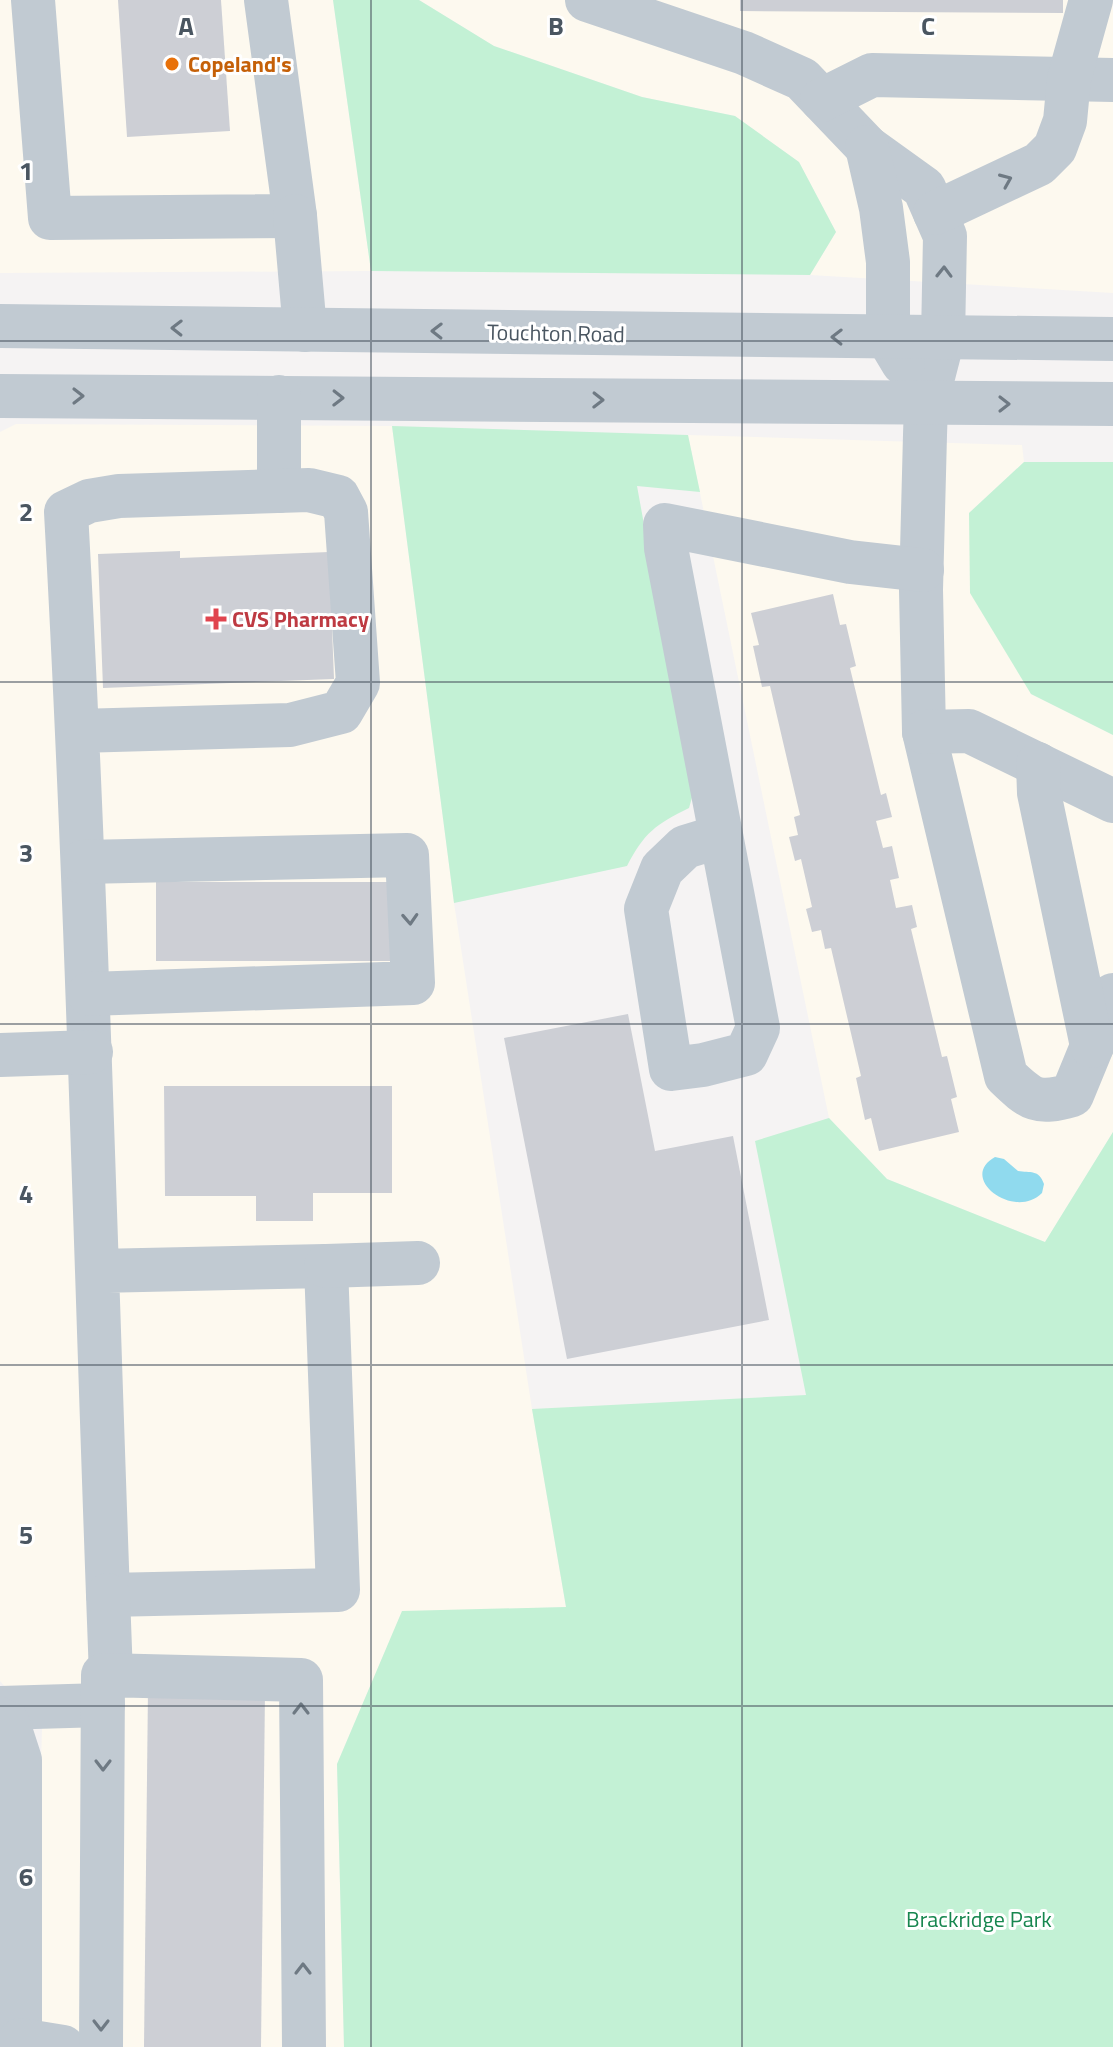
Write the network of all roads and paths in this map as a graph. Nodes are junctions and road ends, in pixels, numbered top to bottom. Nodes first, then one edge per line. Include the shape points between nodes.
1 (33, 0) edge
2 (266, 0) edge
3 (587, 0) edge
4 (1091, 0) edge
5 (678, 16) edge
6 (1069, 79) junction
7 (1113, 80) edge
8 (822, 100) junction
9 (867, 147) junction
10 (935, 213) junction
11 (295, 216) junction
12 (0, 326) edge
13 (305, 330) junction
14 (888, 338) junction
15 (943, 338) junction
16 (1113, 339) edge
17 (0, 396) edge
18 (279, 397) junction
19 (926, 404) junction
20 (1113, 404) edge
21 (279, 491) junction
22 (922, 570) junction
23 (78, 731) junction
24 (924, 732) junction
25 (1038, 764) junction
26 (1113, 801) edge
27 (721, 836) junction
28 (83, 862) junction
29 (89, 994) junction
30 (1113, 995) edge
31 (1092, 1046) junction
32 (91, 1052) junction
33 (0, 1055) edge
34 (418, 1263) dead end
35 (326, 1266) junction
36 (97, 1271) junction
37 (108, 1595) junction
38 (107, 1690) junction
39 (0, 1708) edge
40 (0, 1719) edge
41 (20, 2043) edge
42 (63, 2047) edge
43 (101, 2047) edge
44 (304, 2047) edge

1 - 11 street via 50,218
2 - 11 street
3 - 5 street
4 - 6 street
5 - 8 street via 802,79
6 - 7 street
6 - 8 street via 872,75
10 -> 6 street via 1039,164 1055,148 1065,121
8 - 9 street
9 - 10 street via 924,188
9 - 14 street via 888,262
15 -> 10 street via 945,236
11 - 13 street
13 -> 12 street, Touchton Road
14 -> 13 street, Touchton Road
14 - 15 street, Touchton Road
14 - 19 street
15 - 16 street, Touchton Road
15 - 19 street
17 -> 18 street
18 -> 19 street
18 - 21 street
19 -> 20 street
19 - 22 street
21 - 23 street via 119,496 66,512
21 - 23 street via 309,490 338,497 346,512 358,683 341,712 290,725
22 - 24 street
22 - 27 street via 850,562 665,525
23 - 28 street
24 - 25 street via 969,731
24 - 31 street via 1006,1076 1026,1095 1049,1101 1072,1095
25 - 26 street
25 - 31 street via 1039,793
27 - 27 street via 685,847 662,869 646,909 671,1069 746,1054 758,1028
28 - 29 street
28 -> 29 street via 407,855 413,983
29 - 32 street
30 - 31 street
32 - 33 street
32 - 36 street
34 - 35 street
35 - 36 street
35 - 37 street via 338,1590
36 - 37 street
37 - 38 street
38 - 39 street
38 -> 43 street
44 -> 38 street via 301,1680
40 - 41 street via 8,1723 20,1760
41 - 42 street

